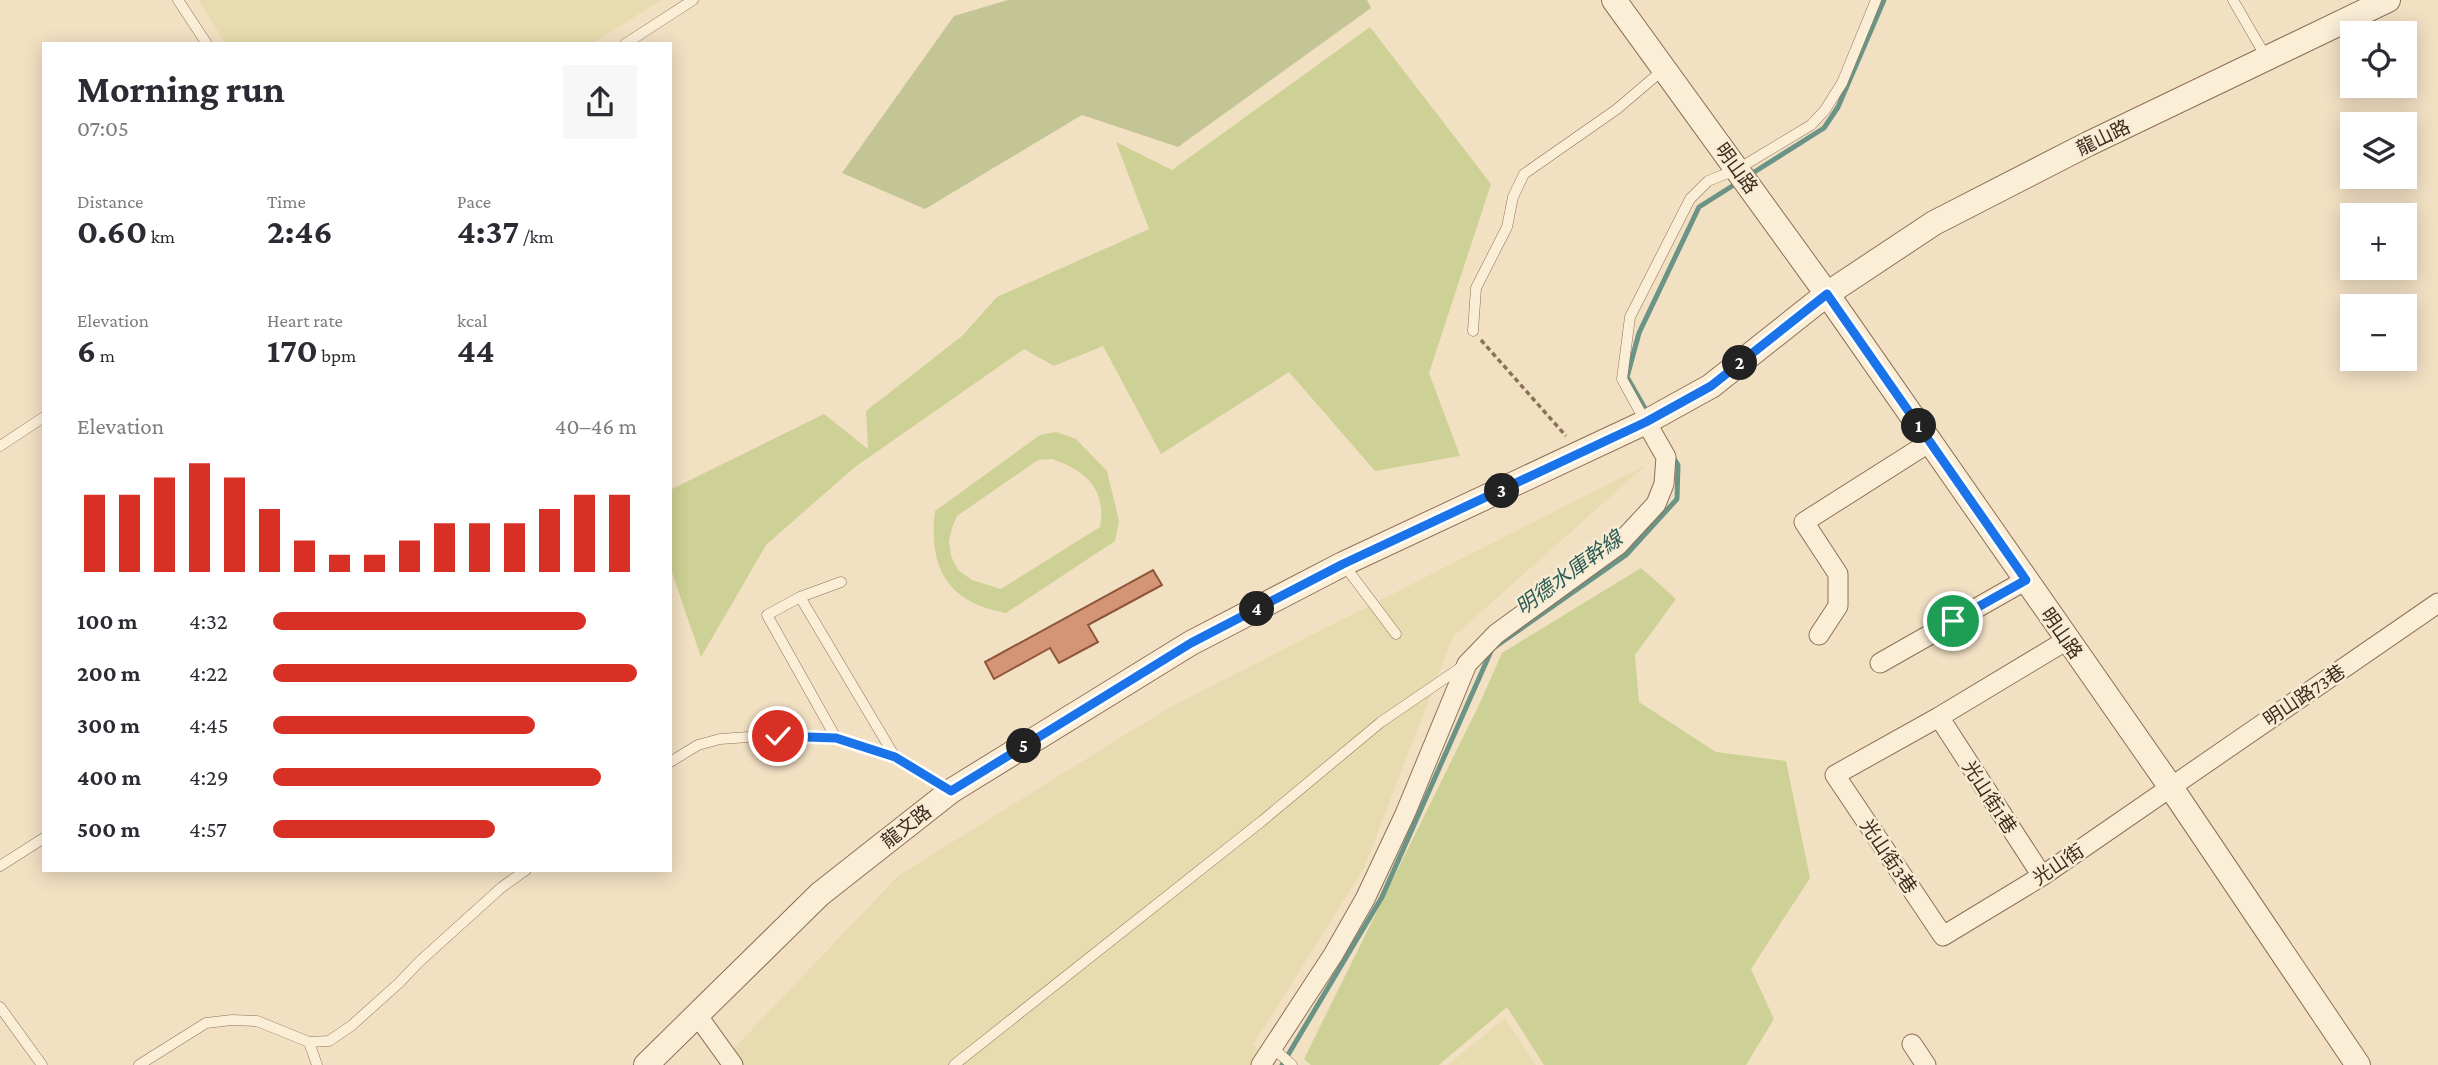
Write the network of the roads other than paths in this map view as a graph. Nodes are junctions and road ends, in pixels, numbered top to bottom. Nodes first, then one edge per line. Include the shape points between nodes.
1 (178, 0) edge
2 (693, 0) edge
3 (1614, 0) edge
4 (1876, 0) edge
5 (2233, 0) edge
6 (2388, 0) edge
7 (206, 42) edge
8 (628, 42) edge
9 (2267, 59) junction
10 (1664, 68) junction
11 (1742, 175) junction
12 (1827, 294) junction
13 (1473, 331) road end
14 (42, 418) edge
15 (1650, 419) junction
16 (1930, 442) junction
17 (0, 446) edge
18 (1343, 564) junction
19 (2026, 580) junction
20 (841, 582) dead end
21 (800, 597) junction
22 (2438, 603) edge
23 (1396, 634) dead end
24 (1819, 635) dead end
25 (2067, 640) junction
26 (1880, 663) dead end
27 (1466, 664) junction
28 (1939, 718) junction
29 (836, 738) junction
30 (895, 757) junction
31 (672, 758) edge
32 (2169, 786) junction
33 (951, 791) junction
34 (42, 839) edge
35 (0, 866) edge
36 (524, 872) edge
37 (2042, 876) junction
38 (1943, 936) joint
39 (0, 1007) edge
40 (697, 1015) junction
41 (309, 1042) junction
42 (1912, 1044) dead end
43 (1276, 1051) junction
44 (2353, 1064) edge
45 (41, 1065) edge
46 (139, 1065) edge
47 (317, 1065) edge
48 (646, 1065) edge
49 (733, 1065) edge
50 (954, 1065) edge
51 (1261, 1065) edge
52 (1292, 1065) edge
53 (1926, 1065) edge

1 - 7 lane
2 - 8 lane
3 - 10 street, 明山路
4 - 11 lane via 1842,83 1825,110
5 - 9 lane
6 - 9 street, 龍山路
9 - 12 street, 龍山路 via 1934,223
10 - 11 street, 明山路
10 - 13 lane via 1617,108 1524,174 1507,227 1476,288
11 - 12 street, 明山路
11 - 15 lane via 1708,181 1690,199 1630,317 1622,379
12 - 15 street, 龍文路 via 1711,386
12 - 16 street, 明山路
14 - 17 lane
15 - 18 street, 龍文路
15 - 27 street via 1666,457 1664,484 1656,504 1618,545 1496,634
16 - 19 street, 明山路
16 - 24 street via 1804,522 1838,574 1838,606
18 - 23 lane
18 - 33 street, 龍文路 via 1191,643
19 - 25 street, 明山路
19 - 26 street
20 - 21 lane
21 - 29 lane via 767,615
21 - 30 lane
22 - 32 street, 明山路73巷
25 - 28 street
25 - 32 street, 明山路
27 - 43 street via 1365,898
27 - 50 lane via 1381,722
28 - 37 street, 光山街1巷
28 - 38 street, 光山街3巷 via 1835,775
29 - 30 lane
29 - 31 lane via 720,738
30 - 33 lane
32 - 37 street, 光山街
32 - 44 street, 明山路
33 - 40 street, 龍文路 via 820,894
34 - 35 lane
36 - 41 lane via 351,1026 329,1041
37 - 38 street, 光山街
39 - 45 lane
40 - 48 street, 龍文路
40 - 49 street
41 - 46 lane via 257,1021 206,1023
41 - 47 lane
42 - 53 street
43 - 51 street
43 - 52 lane

